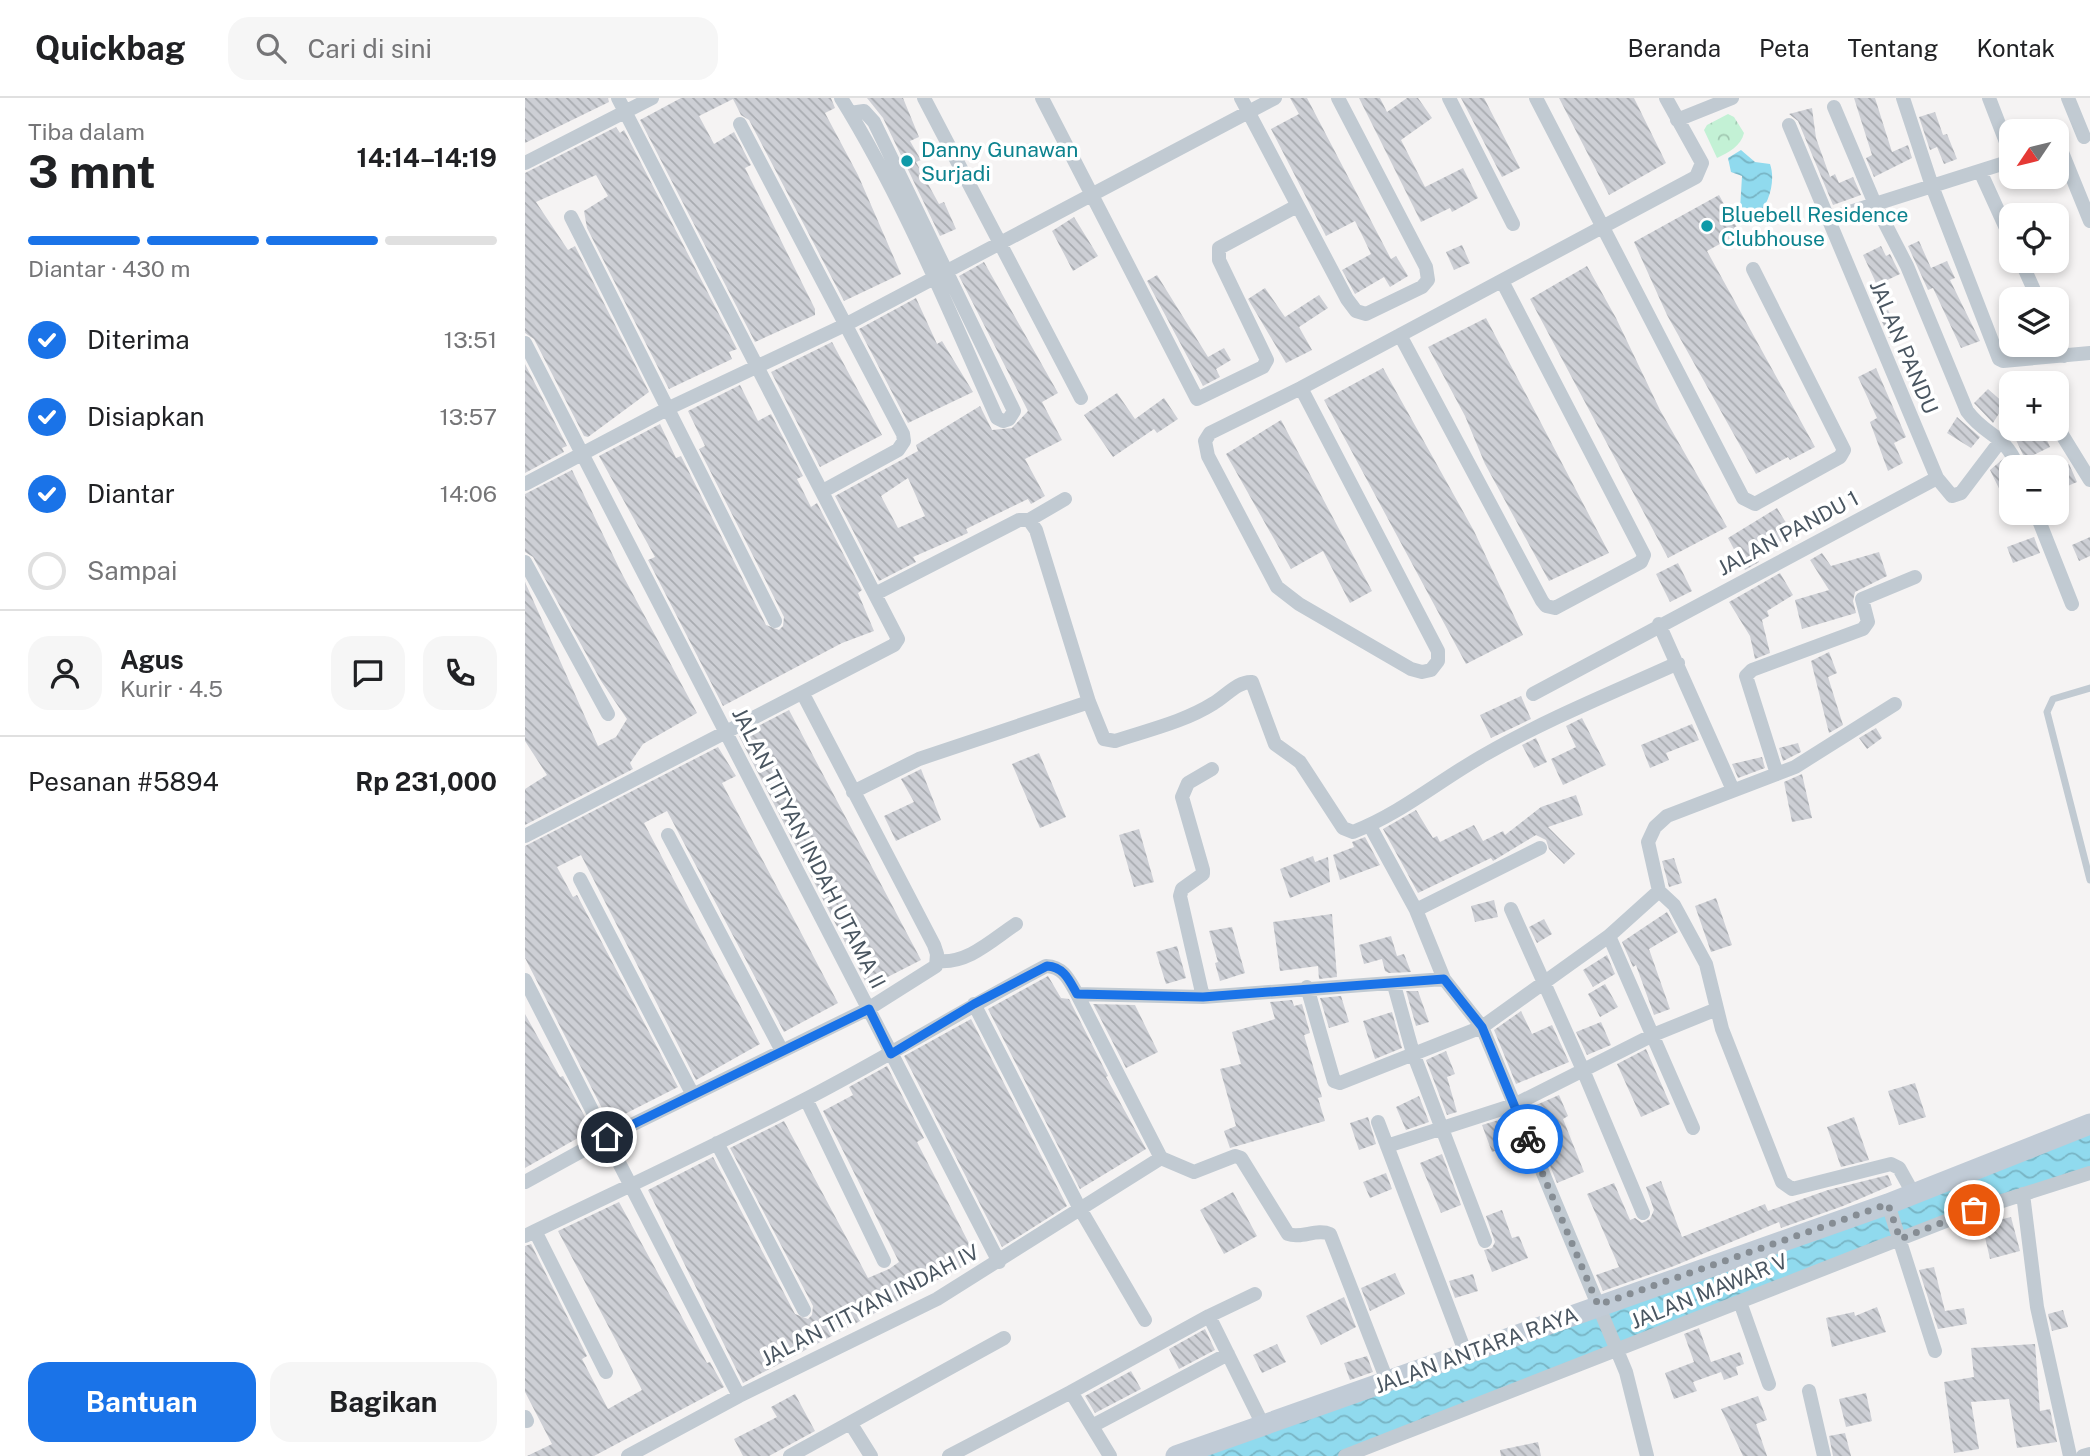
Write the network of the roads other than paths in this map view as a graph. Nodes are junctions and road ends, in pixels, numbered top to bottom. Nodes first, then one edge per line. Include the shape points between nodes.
1 (618, 98) edge
2 (652, 98) edge
3 (841, 98) edge
4 (924, 98) edge
5 (1241, 98) edge
6 (1275, 98) edge
7 (1338, 98) edge
8 (1449, 98) edge
9 (1536, 98) edge
10 (1666, 98) edge
11 (1732, 98) edge
12 (1903, 98) edge
13 (1989, 98) edge
14 (2068, 98) edge
15 (1045, 99) edge
16 (1834, 107) dead end
17 (625, 112) junction
18 (1248, 112) junction
19 (1677, 120) junction
20 (740, 124) dead end
21 (1999, 124) edge
22 (1789, 125) dead end
23 (2087, 136) edge
24 (2069, 142) edge
25 (525, 163) edge
26 (1999, 165) edge
27 (1980, 171) junction
28 (2069, 172) edge
29 (1932, 187) junction
30 (1092, 195) junction
31 (1875, 204) junction
32 (1297, 206) junction
33 (1999, 213) edge
34 (571, 217) dead end
35 (1828, 219) junction
36 (2090, 221) edge
37 (1513, 224) dead end
38 (1605, 226) junction
39 (999, 243) junction
40 (1752, 269) dead end
41 (940, 274) junction
42 (1502, 281) junction
43 (845, 326) junction
44 (1400, 335) junction
45 (525, 343) edge
46 (2090, 353) edge
47 (2069, 355) edge
48 (2052, 357) edge
49 (758, 368) junction
50 (1301, 388) junction
51 (1081, 398) dead end
52 (669, 408) junction
53 (1999, 430) edge
54 (2001, 441) edge
55 (2066, 441) edge
56 (581, 454) junction
57 (2089, 476) edge
58 (1937, 478) junction
59 (525, 484) edge
60 (823, 491) junction
61 (1065, 499) dead end
62 (1029, 520) junction
63 (2041, 525) edge
64 (525, 562) edge
65 (1915, 577) dead end
66 (877, 593) junction
67 (2072, 604) dead end
68 (775, 621) dead end
69 (1659, 624) junction
70 (1678, 663) junction
71 (2090, 688) edge
72 (803, 694) junction
73 (1532, 694) dead end
74 (1089, 702) junction
75 (1895, 704) dead end
76 (608, 714) dead end
77 (726, 733) junction
78 (1212, 769) dead end
79 (1777, 774) junction
80 (1733, 790) junction
81 (853, 792) junction
82 (1370, 826) junction
83 (669, 835) dead end
84 (525, 836) edge
85 (1540, 848) dead end
86 (579, 879) dead end
87 (2090, 880) edge
88 (1659, 891) junction
89 (1511, 909) dead end
90 (1416, 911) junction
91 (1016, 924) dead end
92 (1609, 936) junction
93 (938, 961) junction
94 (525, 979) edge
95 (1444, 979) junction
96 (1545, 984) junction
97 (1394, 985) junction
98 (1307, 987) junction
99 (1077, 994) junction
100 (1203, 997) junction
101 (974, 1004) junction
102 (869, 1009) junction
103 (1717, 1009) junction
104 (1482, 1027) junction
105 (1653, 1035) junction
106 (782, 1051) junction
107 (1413, 1053) junction
108 (891, 1054) junction
109 (1583, 1070) junction
110 (693, 1095) junction
111 (806, 1099) junction
112 (1514, 1105) junction
113 (1377, 1122) dead end
114 (2090, 1124) edge
115 (1443, 1126) junction
116 (1693, 1128) dead end
117 (607, 1137) junction
118 (717, 1143) junction
119 (1387, 1146) junction
120 (1161, 1158) junction
121 (2090, 1173) edge
122 (525, 1182) edge
123 (631, 1185) junction
124 (2023, 1194) junction
125 (1914, 1195) junction
126 (1079, 1207) junction
127 (1891, 1210) junction
128 (1643, 1213) dead end
129 (530, 1234) edge
130 (1900, 1239) junction
131 (1485, 1241) dead end
132 (884, 1261) dead end
133 (999, 1262) junction
134 (1255, 1294) dead end
135 (1740, 1302) junction
136 (1598, 1305) junction
137 (804, 1310) dead end
138 (1209, 1316) junction
139 (1145, 1320) dead end
140 (1005, 1338) dead end
141 (1617, 1350) junction
142 (1935, 1351) dead end
143 (1228, 1354) junction
144 (1466, 1354) junction
145 (606, 1372) dead end
146 (1388, 1383) junction
147 (1769, 1384) dead end
148 (1809, 1391) dead end
149 (1066, 1395) junction
150 (739, 1396) junction
151 (851, 1424) junction
152 (1092, 1426) junction
153 (1264, 1427) junction
154 (2090, 1454) edge
155 (628, 1456) edge
156 (790, 1456) edge
157 (871, 1456) edge
158 (949, 1456) edge
159 (1110, 1456) edge
160 (1176, 1456) edge
161 (1345, 1456) edge
162 (1647, 1456) edge
163 (1824, 1456) edge
164 (2070, 1456) edge
165 (2083, 1456) edge

1 - 17 street
2 - 17 street
3 - 41 street
4 - 39 street
5 - 18 street
6 - 18 street
7 - 32 street via 1426,267 1428,280 1361,314 1347,299
8 - 37 street
9 - 38 street
10 - 19 street
11 - 19 street
12 - 29 street
13 - 21 street
14 - 23 street
15 - 30 street
16 - 31 street
17 - 25 street
17 - 49 street
18 - 30 street
18 - 32 street
19 - 38 street via 1702,163 1699,173
20 - 43 street
22 - 35 street, JALAN PANDU
23 - 24 street
26 - 27 street
27 - 29 street
27 - 33 street
28 - 36 street
29 - 31 street
29 - 48 street via 1999,359
30 - 32 street via 1197,399 1263,367 1267,360 1219,260 1219,248
30 - 39 street
31 - 35 street
31 - 53 street via 1907,266 1967,411 1973,420
34 - 52 street
35 - 58 street, JALAN PANDU
38 - 40 street via 1743,498 1755,504 1840,457 1844,450
38 - 42 street
39 - 41 street
39 - 51 street
41 - 41 street via 1014,411 1009,419 997,418
41 - 43 street
42 - 44 street
42 - 44 street via 1644,555 1641,562 1555,608 1542,601
43 - 49 street
43 - 60 street via 904,441 898,450
44 - 50 street
45 - 56 street, JALAN TITYAN INDAH UTAMA II
46 - 47 street
49 - 52 street
49 - 60 street
50 - 50 street via 1438,651 1431,670 1411,668 1277,587 1207,457 1204,447 1210,433
52 - 56 street
52 - 68 street
54 - 58 street via 1959,495 1952,496
55 - 57 street
56 - 59 street
56 - 77 street, JALAN TITYAN INDAH UTAMA II
58 - 69 street, JALAN PANDU 1
60 - 66 street
61 - 62 street
62 - 66 street via 1019,520
62 - 74 street via 1036,530
63 - 67 street
64 - 76 street
65 - 79 street via 1862,599 1868,622 1863,629 1746,676
66 - 72 street via 897,643
69 - 70 street
69 - 73 street, JALAN PANDU 1
70 - 80 street
70 - 82 street via 1525,733
71 - 87 lane via 2053,699 2047,712
72 - 77 street
72 - 81 street
74 - 81 street via 919,759
74 - 82 street via 1104,739 1115,741 1181,719 1244,682 1252,682 1275,744 1300,762 1343,828 1353,832
75 - 79 street via 1803,763
77 - 84 street
77 - 102 street, JALAN TITYAN INDAH UTAMA II
78 - 100 street via 1188,783 1182,797 1203,870 1180,896
79 - 80 street
80 - 88 street via 1676,812 1655,827 1648,850
81 - 93 street
82 - 90 street
83 - 106 street
85 - 90 street
86 - 110 street
88 - 92 street
88 - 103 street via 1674,905 1706,964
89 - 96 street
90 - 95 street
91 - 93 street via 964,959
92 - 96 street
92 - 105 street
93 - 102 street via 931,971
94 - 117 street
95 - 97 street
95 - 104 street
96 - 104 street
96 - 109 street
97 - 98 street
97 - 107 street
98 - 100 street
98 - 107 street via 1338,1083
99 - 100 street
99 - 101 street via 1064,973 1047,966
99 - 120 street
101 - 108 street
101 - 126 street
102 - 106 street
102 - 108 street, JALAN TITYAN INDAH UTAMA II
103 - 105 street
103 - 125 street via 1782,1182 1792,1189 1891,1164 1901,1170
104 - 107 street
104 - 112 street
105 - 109 street
105 - 116 street
106 - 110 street
107 - 115 street
108 - 111 street
108 - 133 street, JALAN TITYAN INDAH UTAMA II
109 - 112 street
109 - 128 street
110 - 117 street
111 - 118 street
111 - 132 street
112 - 115 street
112 - 136 street
113 - 119 street
114 - 125 street, JALAN ANTARA RAYA
115 - 119 street
115 - 131 street
117 - 122 street
117 - 123 street
118 - 123 street
118 - 137 street
119 - 144 street
120 - 126 street, JALAN TITYAN INDAH IV
120 - 146 street via 1194,1172 1238,1157 1290,1236 1329,1233
121 - 124 street, JALAN MAWAR V
123 - 129 street
123 - 150 street
124 - 130 street, JALAN MAWAR V
124 - 164 street via 2038,1307
125 - 127 street, JALAN ANTARA RAYA
126 - 133 street, JALAN TITYAN INDAH IV
126 - 139 street
127 - 130 street
127 - 136 street, JALAN ANTARA RAYA
129 - 145 street
130 - 135 street, JALAN MAWAR V
130 - 142 street
133 - 150 street, JALAN TITYAN INDAH IV via 937,1299
134 - 138 street
135 - 141 street, JALAN MAWAR V
135 - 147 street
136 - 141 street
136 - 144 street, JALAN ANTARA RAYA
138 - 143 street
138 - 149 street
140 - 151 street
141 - 161 street, JALAN MAWAR V
141 - 162 street
143 - 152 street
143 - 153 street
144 - 146 street, JALAN ANTARA RAYA
146 - 153 street, JALAN ANTARA RAYA
148 - 163 street
149 - 152 street
149 - 158 street
150 - 155 street, JALAN TITYAN INDAH IV
151 - 156 street
151 - 157 street
152 - 159 street
153 - 160 street, JALAN ANTARA RAYA
154 - 165 street

